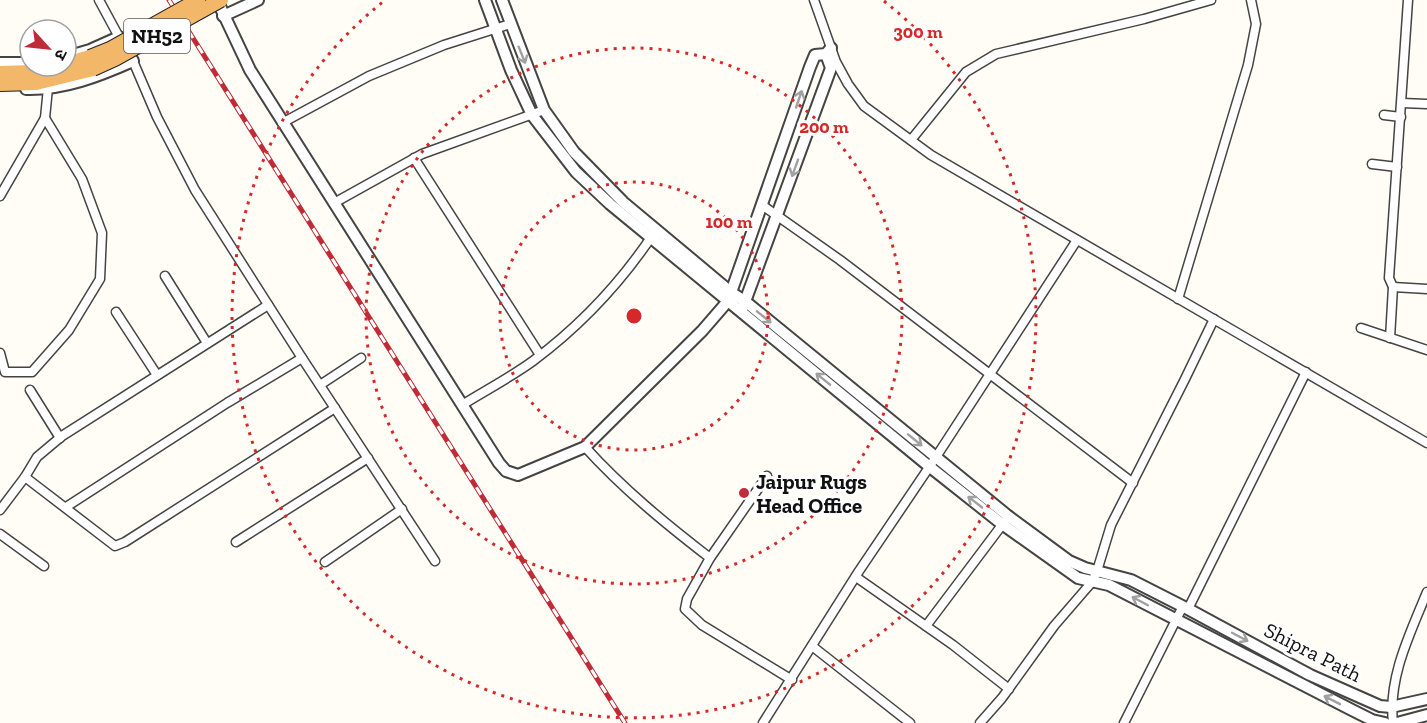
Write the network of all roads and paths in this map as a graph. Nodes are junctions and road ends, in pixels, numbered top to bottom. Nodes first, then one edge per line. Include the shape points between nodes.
1 (99, 0) edge
2 (198, 0) edge
3 (219, 0) edge
4 (258, 0) edge
5 (485, 0) edge
6 (502, 0) edge
7 (814, 0) edge
8 (1211, 0) edge
9 (1251, 0) edge
10 (1408, 0) edge
11 (223, 15) junction
12 (510, 24) junction
13 (495, 30) junction
14 (119, 36) junction
15 (90, 50) junction
16 (828, 51) junction
17 (78, 54) edge
18 (78, 60) edge
19 (133, 61) junction
20 (0, 63) edge
21 (18, 63) edge
22 (18, 73) edge
23 (0, 74) edge
24 (102, 75) junction
25 (0, 84) edge
26 (48, 88) junction
27 (0, 90) edge
28 (1402, 103) junction
29 (1427, 104) edge
30 (544, 110) junction
31 (532, 115) junction
32 (1384, 115) dead end
33 (1401, 117) junction
34 (45, 118) junction
35 (282, 123) junction
36 (911, 140) junction
37 (414, 158) junction
38 (1372, 164) dead end
39 (1397, 167) junction
40 (0, 196) edge
41 (334, 203) junction
42 (762, 205) junction
43 (778, 215) junction
44 (654, 233) junction
45 (1077, 240) junction
46 (165, 276) dead end
47 (1393, 287) junction
48 (1427, 289) edge
49 (730, 297) junction
50 (1178, 299) junction
51 (268, 305) junction
52 (743, 307) junction
53 (116, 312) dead end
54 (1214, 320) junction
55 (1361, 328) dead end
56 (1390, 338) junction
57 (207, 343) junction
58 (1427, 350) edge
59 (0, 353) edge
60 (540, 355) junction
61 (302, 358) junction
62 (361, 358) dead end
63 (1306, 372) junction
64 (990, 373) junction
65 (3, 375) edge
66 (157, 375) junction
67 (320, 385) junction
68 (30, 390) dead end
69 (462, 405) junction
70 (335, 408) junction
71 (60, 438) junction
72 (1427, 443) edge
73 (585, 447) junction
74 (368, 458) junction
75 (933, 462) junction
76 (767, 476) dead end
77 (25, 477) junction
78 (1133, 483) junction
79 (66, 507) junction
80 (402, 509) junction
81 (0, 510) edge
82 (1005, 520) junction
83 (0, 534) edge
84 (236, 542) dead end
85 (710, 558) junction
86 (325, 561) dead end
87 (435, 561) dead end
88 (44, 566) dead end
89 (1094, 576) junction
90 (856, 577) junction
91 (1427, 592) edge
92 (1186, 607) junction
93 (1175, 620) junction
94 (926, 626) junction
95 (812, 646) junction
96 (792, 680) junction
97 (1009, 689) junction
98 (1427, 699) edge
99 (1391, 707) junction
100 (1427, 715) edge
101 (763, 723) edge
102 (910, 723) edge
103 (980, 723) edge
104 (1124, 723) edge
105 (1385, 723) edge
106 (1395, 723) edge

1 - 14 street
2 - 18 highway, NH52, bridge via 110,49
3 - 11 street
3 - 25 highway, NH52, bridge via 93,69 36,83
4 - 11 street
5 - 13 street
6 - 12 street
7 - 16 street
8 - 36 street via 996,54 966,72
9 - 50 street via 1256,24 1248,65
10 - 28 street
11 - 35 street
12 - 13 street
12 -> 30 street
13 - 31 street
13 - 35 street via 444,45 369,76
14 - 15 street
14 - 19 street
15 - 17 street
15 - 24 street
16 - 36 street via 864,106
42 -> 16 street via 815,55
16 -> 43 street via 831,68
19 - 24 street
19 - 51 street via 195,190
20 - 21 street
22 - 23 highway
24 - 26 street
26 - 27 street
26 - 34 street
28 - 29 street
28 - 33 street
30 - 31 street
30 - 44 street via 574,152
31 - 37 street
31 - 44 street via 576,172 610,204
32 - 33 street
33 - 39 street
34 - 40 street
34 - 65 street via 82,179 102,233 100,279 69,330 32,372
35 - 41 street
36 - 45 street
37 - 41 street
37 - 60 street
38 - 39 street
39 - 47 street via 1389,278
41 - 69 street
42 - 43 street
42 - 49 street
43 - 52 street
43 - 64 street
44 - 49 street
44 - 60 street via 581,322
45 - 50 street
45 - 64 street
46 - 57 street
47 - 48 street
47 - 56 street
49 - 52 street
49 - 73 street via 702,331
50 - 54 street
51 - 57 street
51 - 61 street
52 - 75 street
53 - 66 street
54 - 63 street
54 - 78 street
55 - 56 street
56 - 58 street
57 - 66 street
59 - 65 street
60 - 69 street
61 - 67 street
61 - 79 street
62 - 67 street
63 - 72 street
63 - 92 street
64 - 75 street
64 - 78 street
66 - 71 street
67 - 70 street
68 - 71 street
69 - 73 street via 506,471 518,475
70 - 74 street
70 - 79 street via 115,546
71 - 77 street via 37,457
73 - 85 street via 612,477
74 - 80 street
74 - 84 street
75 - 82 street
75 - 90 street
76 - 85 street
77 - 79 street
77 - 81 street
78 - 89 street via 1111,525
80 - 86 street
80 - 87 street
82 - 89 street
82 - 94 street
83 - 88 street
85 - 96 street via 685,609 702,625
89 - 92 street, Shipra Path via 1131,580
93 -> 89 street
89 - 97 street
90 - 94 street
90 - 95 street
91 - 99 street via 1395,676
92 - 93 street
92 -> 99 street, Shipra Path via 1310,675 1380,706
93 - 104 street
105 -> 93 street via 1372,720
94 - 97 street
95 - 96 street
95 - 102 street
96 - 101 street
97 - 103 street
98 - 99 street, Shipra Path
99 - 106 street
100 - 106 street

